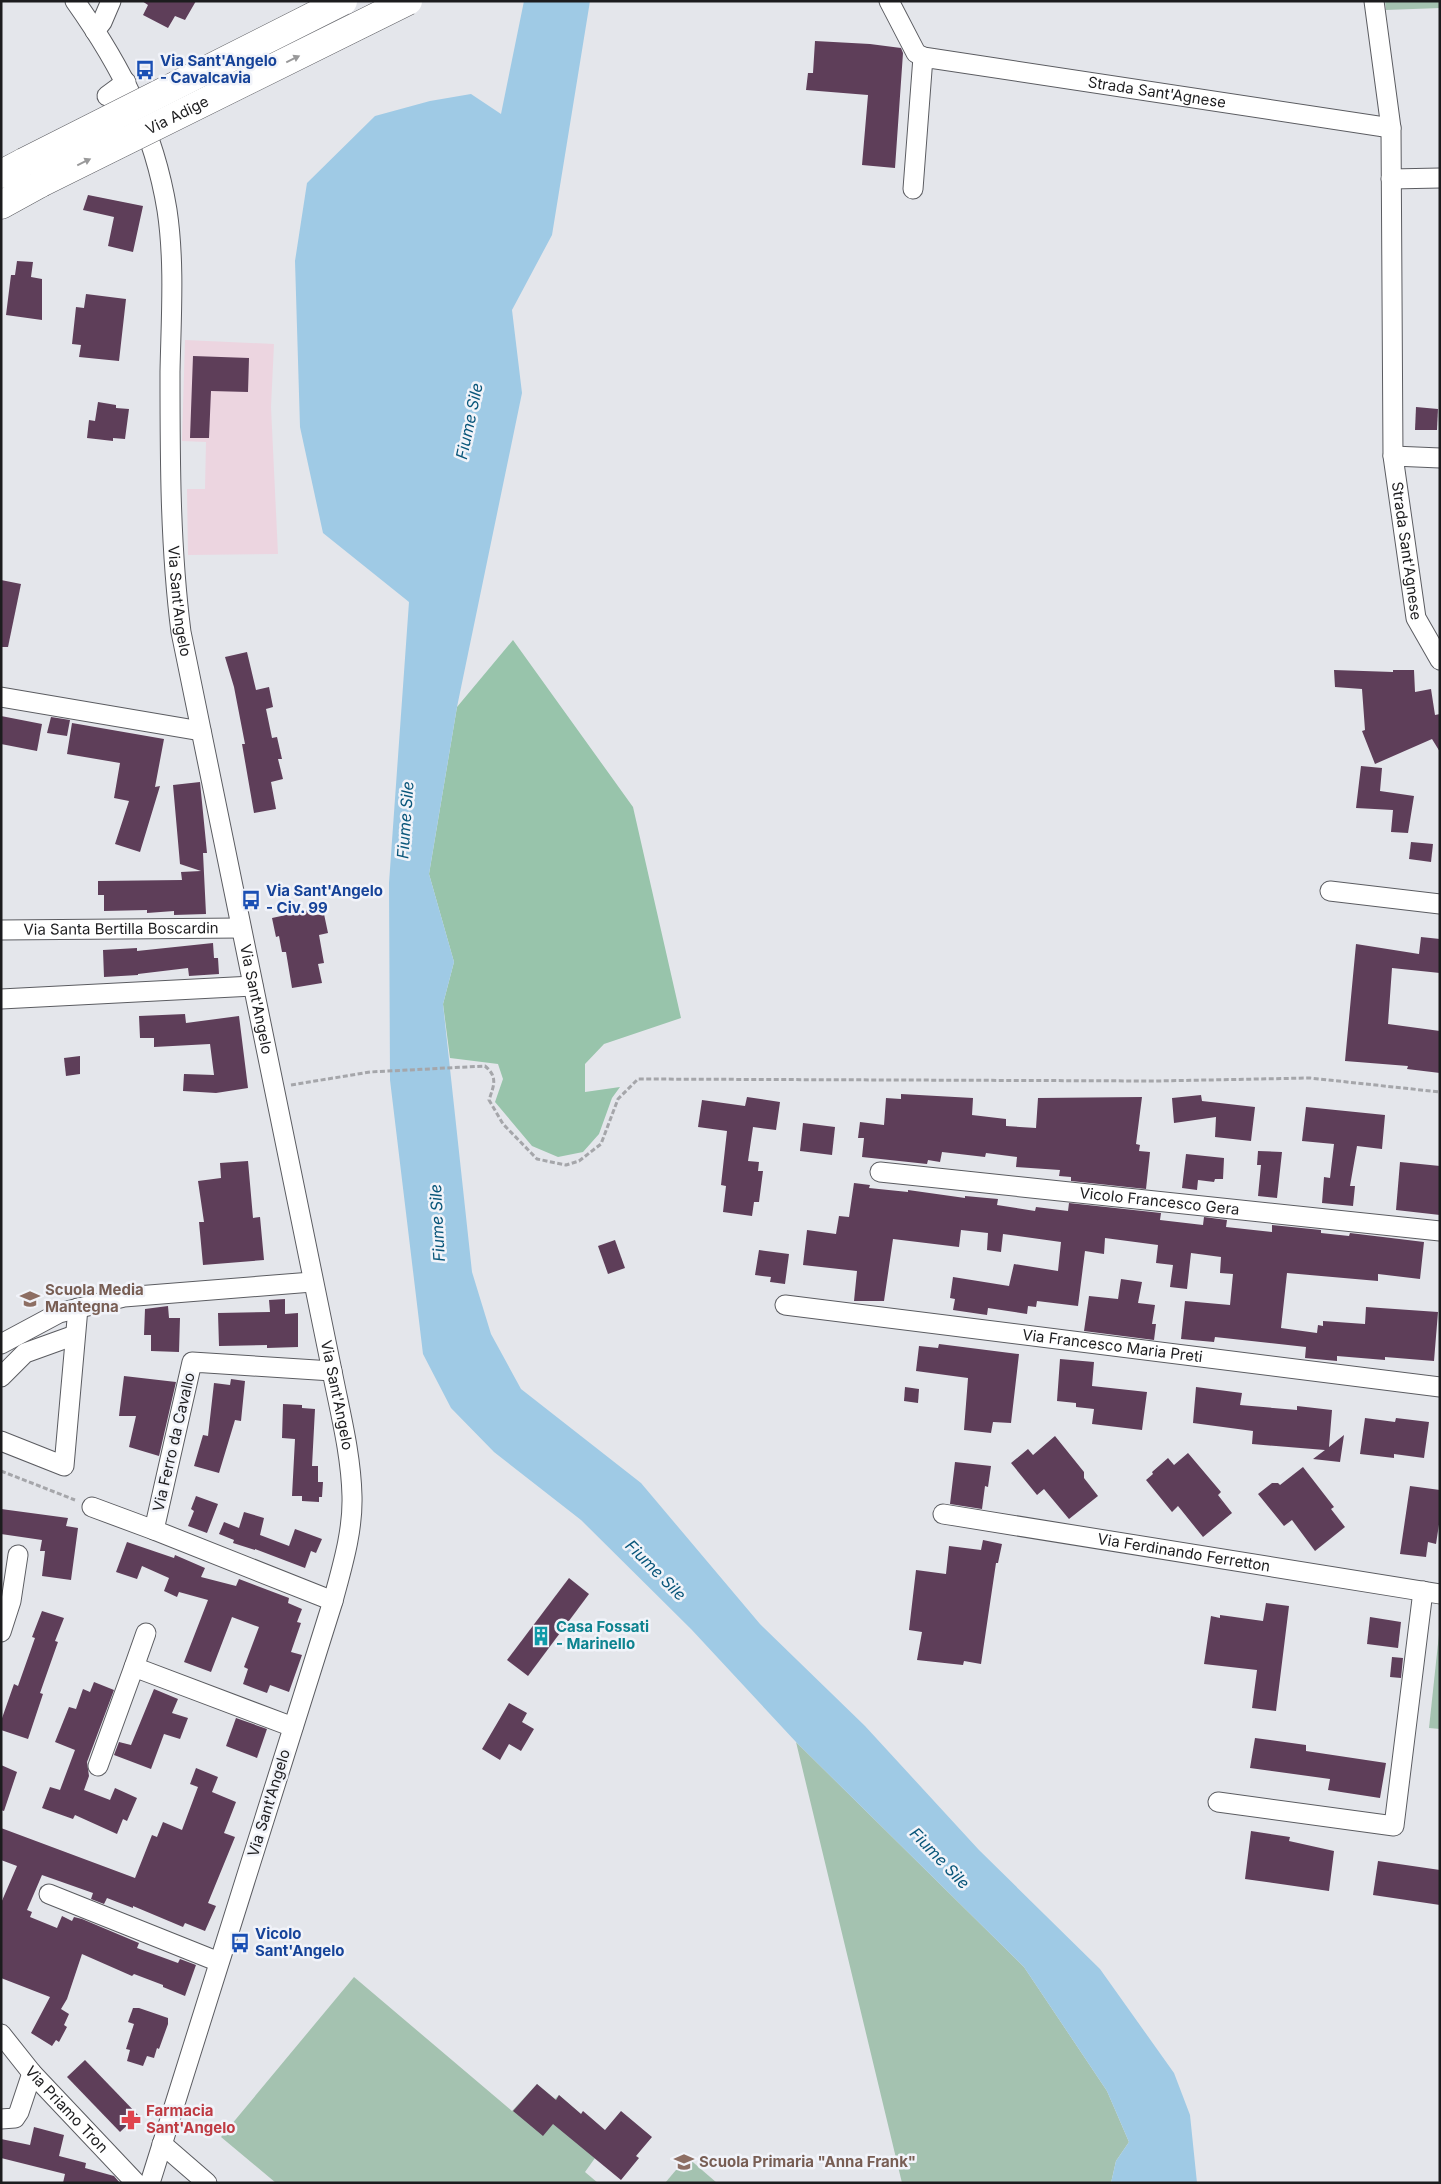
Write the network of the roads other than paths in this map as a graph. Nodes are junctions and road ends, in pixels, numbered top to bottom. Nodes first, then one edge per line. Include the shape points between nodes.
1 (75, 1) edge
2 (112, 1) edge
3 (343, 1) edge
4 (408, 1) edge
5 (889, 1) edge
6 (1374, 1) edge
7 (95, 31) junction
8 (923, 58) junction
9 (126, 82) junction
10 (107, 96) dead end
11 (1391, 128) junction
12 (13, 168) edge
13 (1440, 178) edge
14 (1391, 179) junction
15 (913, 189) dead end
16 (1, 205) edge
17 (1393, 456) junction
18 (1440, 458) edge
19 (1437, 647) edge
20 (1, 697) edge
21 (201, 731) junction
22 (1330, 891) dead end
23 (1440, 904) edge
24 (242, 928) junction
25 (1, 930) edge
26 (253, 986) junction
27 (1, 999) edge
28 (880, 1172) dead end
29 (1440, 1231) edge
30 (312, 1282) junction
31 (786, 1305) dead end
32 (78, 1308) junction
33 (76, 1335) junction
34 (1, 1344) edge
35 (332, 1372) junction
36 (1, 1378) edge
37 (1440, 1387) edge
38 (1, 1441) edge
39 (92, 1507) road end
40 (943, 1514) dead end
41 (154, 1530) junction
42 (18, 1555) dead end
43 (1432, 1593) edge
44 (333, 1601) junction
45 (1, 1632) edge
46 (146, 1633) dead end
47 (134, 1667) junction
48 (293, 1727) junction
49 (98, 1766) dead end
50 (1218, 1802) dead end
51 (49, 1894) dead end
52 (219, 1962) junction
53 (1, 2034) edge
54 (32, 2073) junction
55 (1, 2119) edge
56 (162, 2144) junction
57 (136, 2183) edge
58 (150, 2183) edge
59 (207, 2183) edge

1 - 7 street, Via Sant'Angelo
2 - 7 street
3 - 12 highway, Via Adige, bridge
16 -> 4 highway, Via Adige, bridge
5 - 8 street via 916,53
6 - 11 street, Strada Sant'Agnese
7 - 9 street, Via Sant'Angelo
8 - 11 street, Strada Sant'Agnese
8 - 15 street
9 - 10 street
9 - 21 street, Via Sant'Angelo via 155,159 167,210 171,259 170,467 174,560 181,632
11 - 14 street, Strada Sant'Agnese
13 - 14 street
14 - 17 street, Strada Sant'Agnese
17 - 18 street
17 - 19 street, Strada Sant'Agnese via 1416,618
20 - 21 street
21 - 24 street, Via Sant'Angelo
22 - 23 street
24 - 25 street, Via Santa Bertilla Boscardin
24 - 26 street, Via Sant'Angelo
26 - 27 street
26 - 30 street, Via Sant'Angelo
28 - 29 street, Vicolo Francesco Gera
30 - 32 street via 124,1297
30 - 35 street, Via Sant'Angelo
31 - 37 street, Via Francesco Maria Preti
32 - 33 street
32 - 34 street via 59,1313
33 - 36 street via 25,1353
33 - 38 street via 64,1466
35 - 41 street, Via Ferro da Cavallo via 192,1362
35 - 44 street, Via Sant'Angelo via 352,1497 346,1552
39 - 41 street
40 - 43 street, Via Ferdinando Ferretton
41 - 44 street, Via Ferro da Cavallo
42 - 45 street via 11,1601
43 - 50 street, Via Ferdinando Ferretton via 1394,1826
44 - 48 street, Via Sant'Angelo
46 - 47 street
47 - 48 street
47 - 49 street
48 - 52 street, Via Sant'Angelo
51 - 52 street
52 - 56 street, Via Sant'Angelo
53 - 54 street, Via Priamo Tron
54 - 55 street via 15,2118
54 - 57 street, Via Priamo Tron
56 - 58 street, Via Sant'Angelo
56 - 59 street

